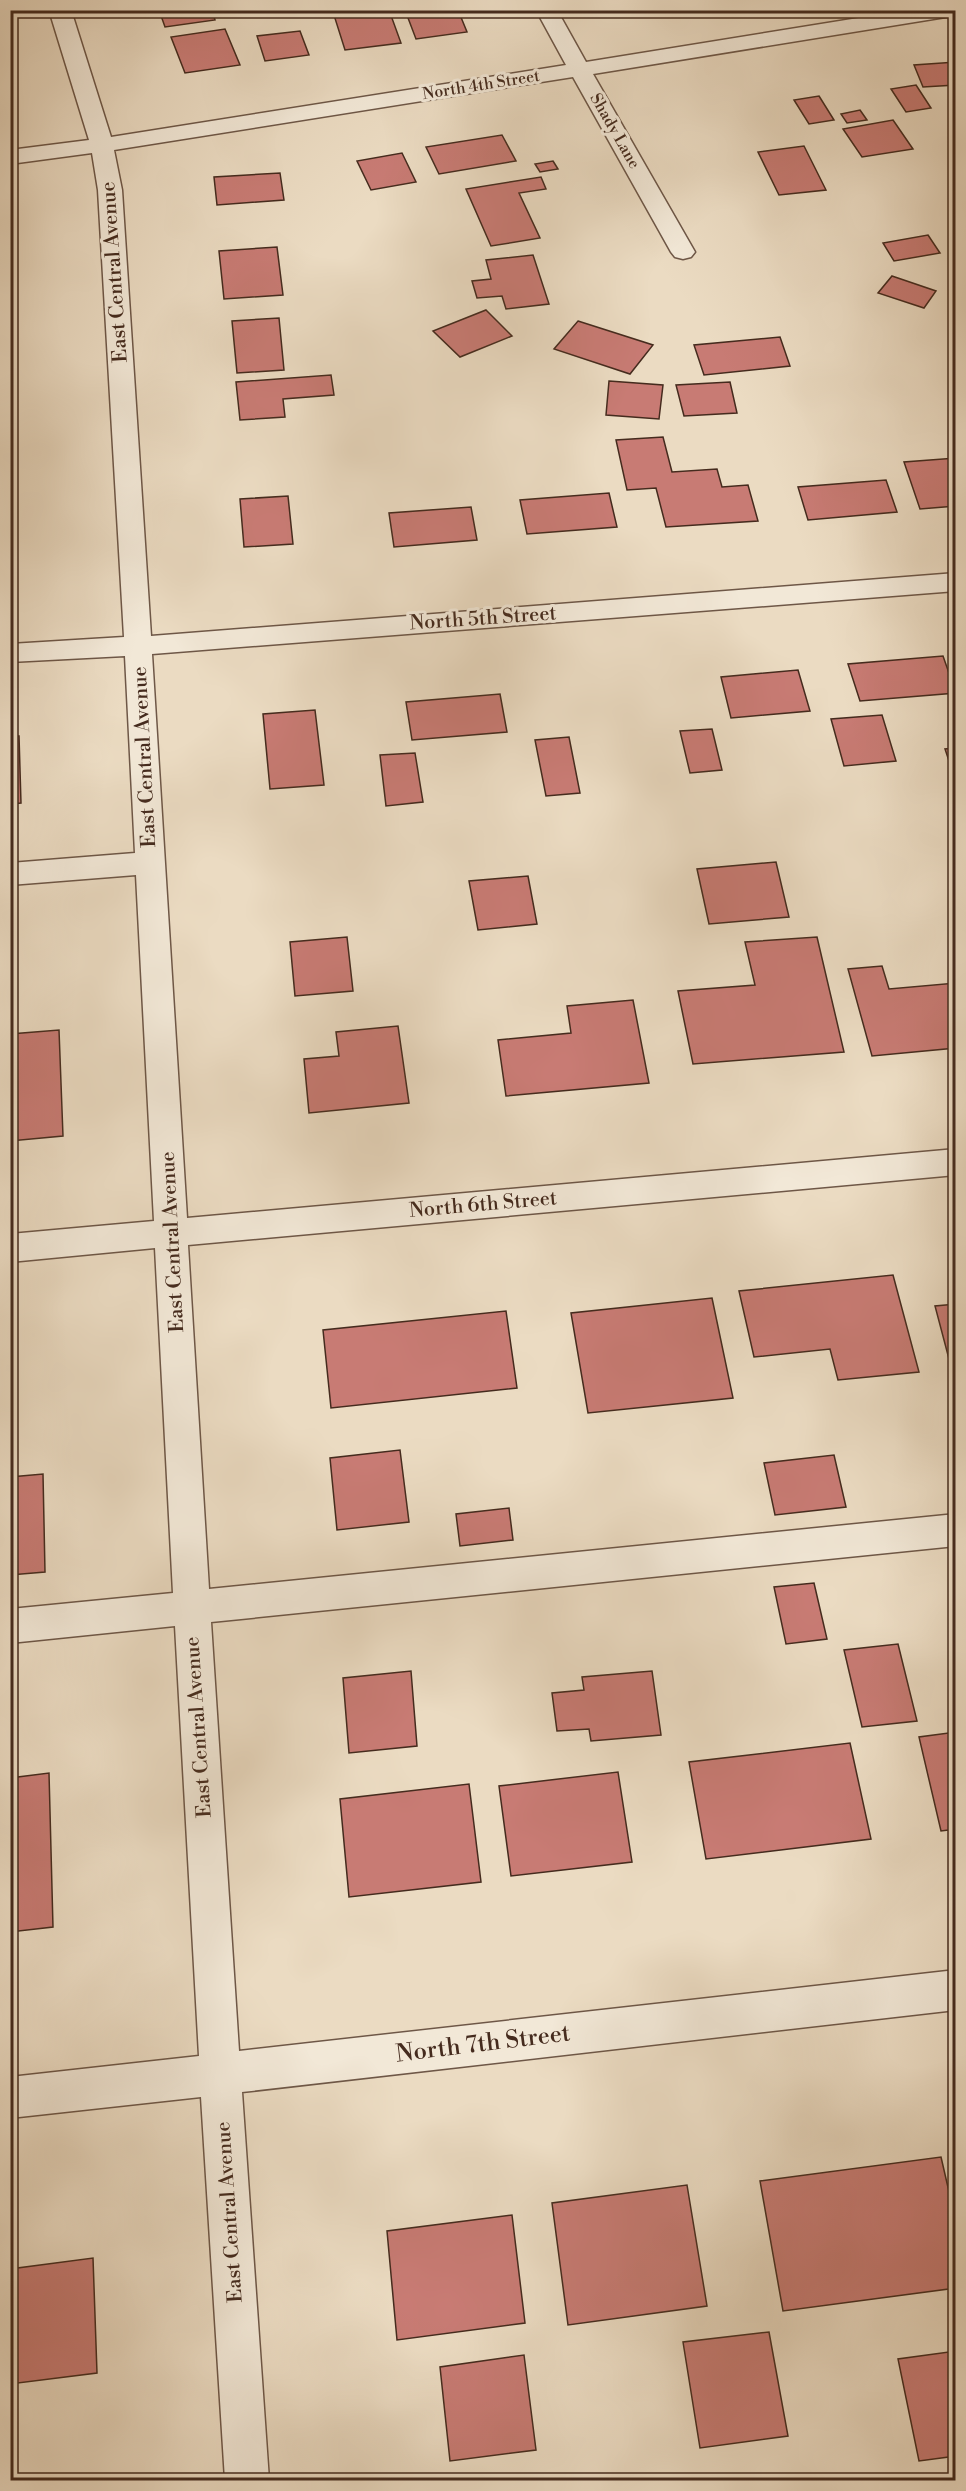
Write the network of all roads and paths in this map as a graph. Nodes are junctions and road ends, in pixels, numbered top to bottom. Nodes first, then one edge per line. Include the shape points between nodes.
1 (60, 10) edge
2 (546, 10) edge
3 (952, 10) edge
4 (580, 70) junction
5 (103, 145) junction
6 (10, 157) edge
7 (683, 252) dead end
8 (956, 582) edge
9 (140, 646) junction
10 (10, 653) edge
11 (149, 863) junction
12 (10, 874) edge
13 (956, 1162) edge
14 (172, 1232) junction
15 (10, 1248) edge
16 (956, 1530) edge
17 (192, 1607) junction
18 (10, 1626) edge
19 (956, 1990) edge
20 (221, 2074) junction
21 (10, 2098) edge
22 (247, 2481) edge

1 - 5 street, East Central Avenue
2 - 4 street, Shady Lane
3 - 4 street, North 4th Street
4 - 5 street, North 4th Street
4 - 7 street, Shady Lane
5 - 6 street, North 4th Street
5 - 9 street, East Central Avenue via 110,190
8 - 9 street, North 5th Street
9 - 10 street, North 5th Street
9 - 11 street, East Central Avenue
11 - 12 street
11 - 14 street, East Central Avenue
13 - 14 street, North 6th Street
14 - 15 street, North 6th Street
14 - 17 street, East Central Avenue
16 - 17 street
17 - 18 street
17 - 20 street, East Central Avenue
19 - 20 street, North 7th Street
20 - 21 street, North 7th Street
20 - 22 street, East Central Avenue

